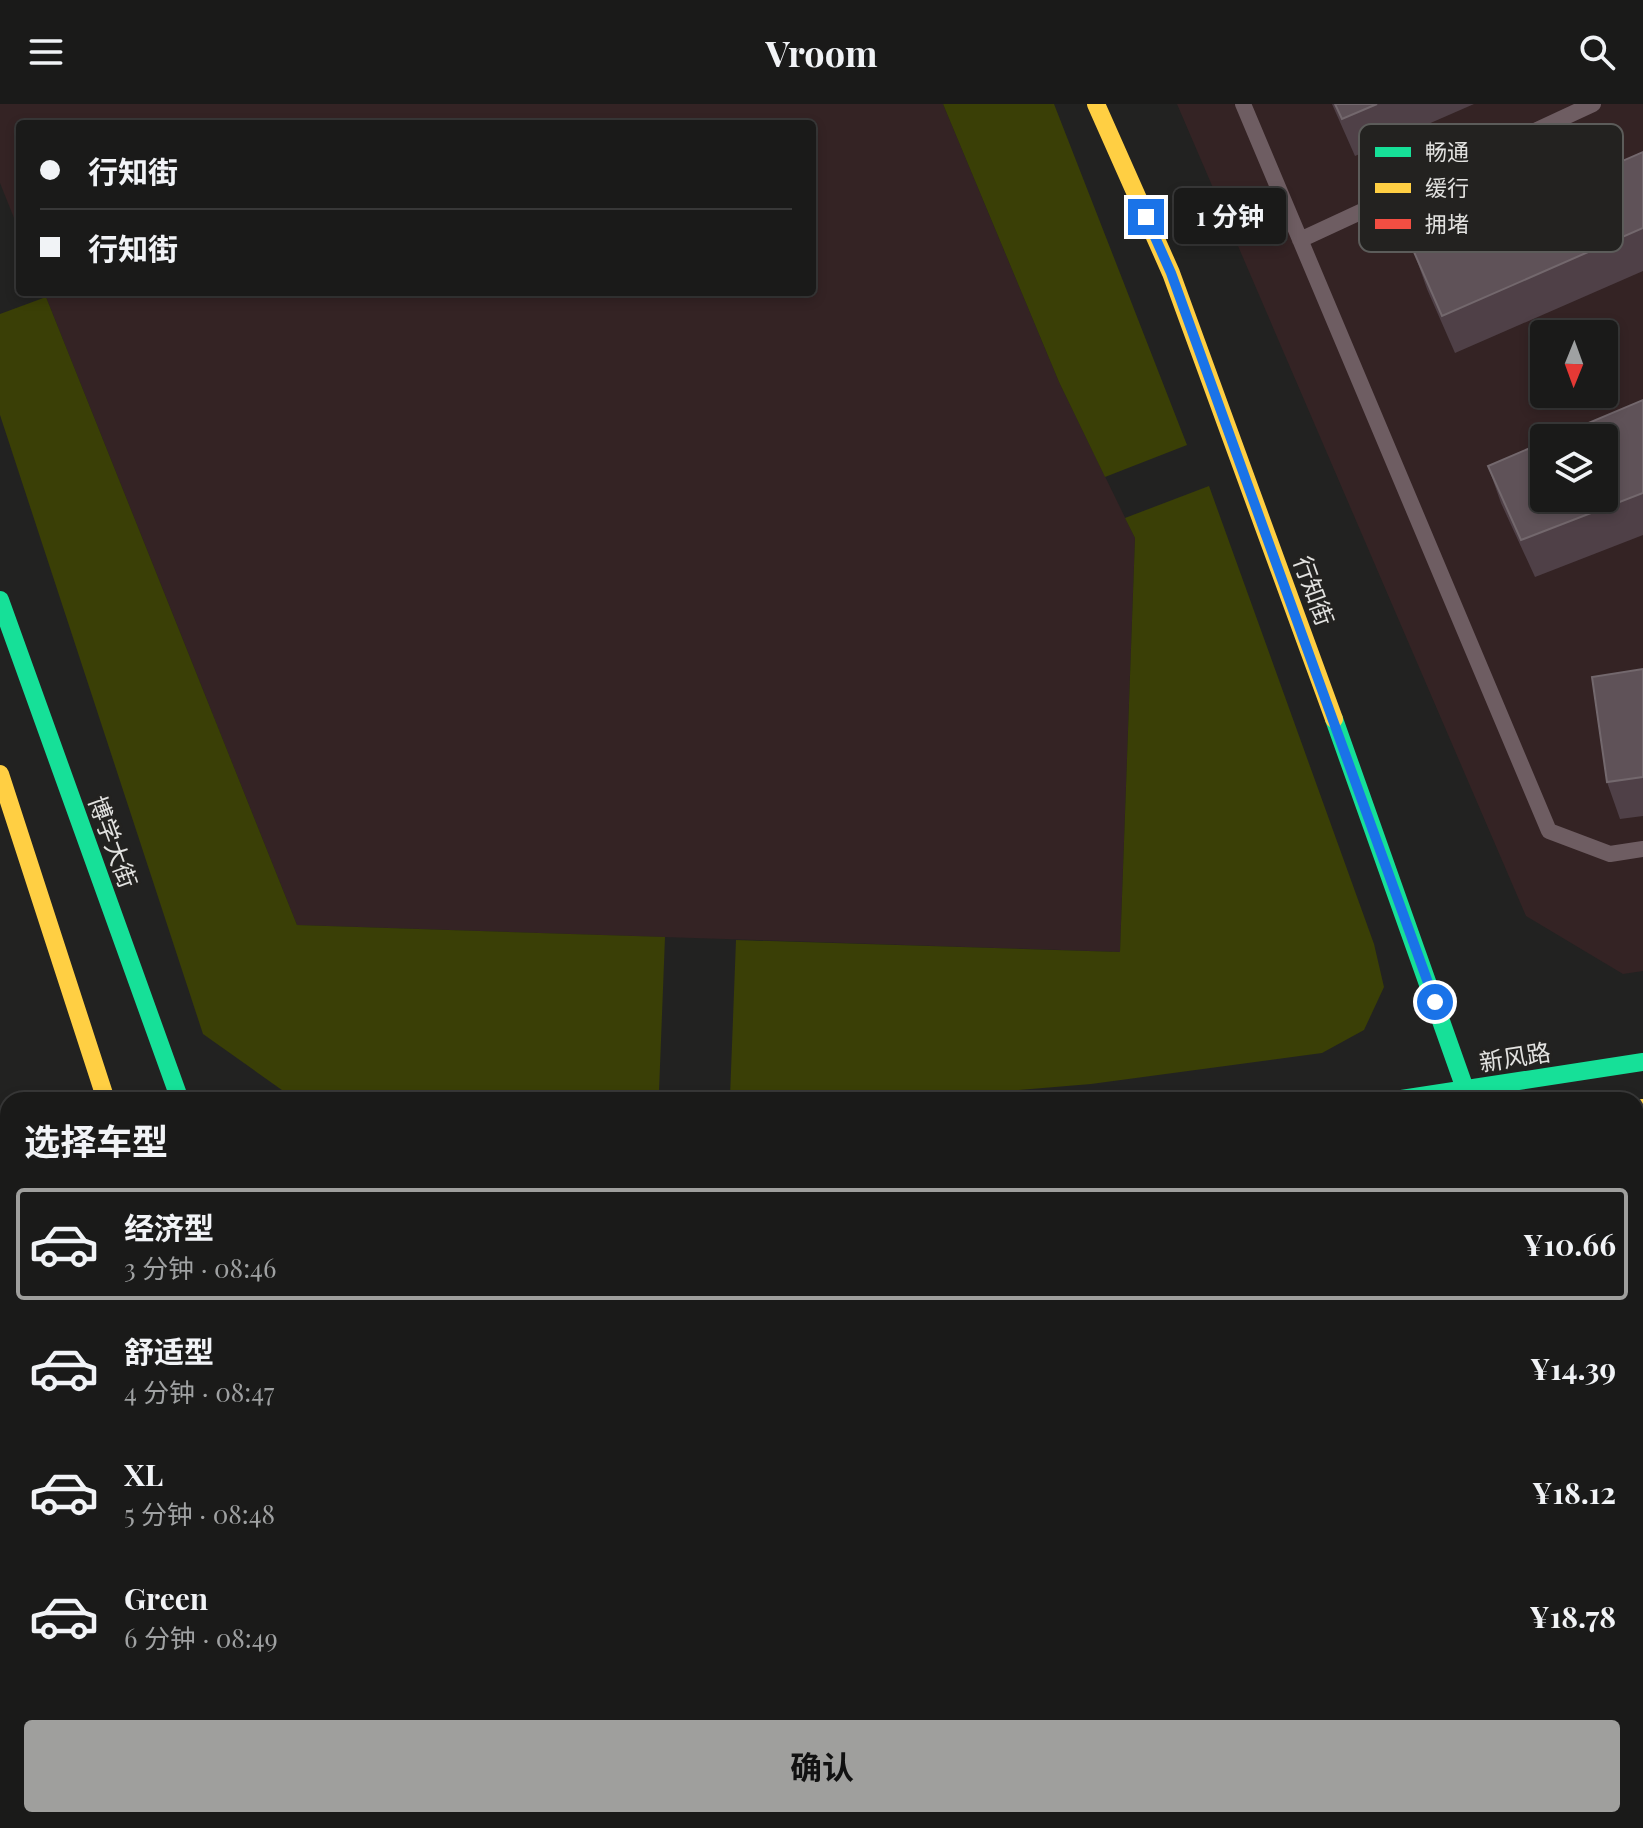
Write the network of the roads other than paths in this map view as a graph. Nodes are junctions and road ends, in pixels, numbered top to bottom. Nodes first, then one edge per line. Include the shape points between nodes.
1 (1096, 104) edge
2 (1243, 104) edge
3 (1593, 104) edge
4 (1550, 124) edge
5 (1359, 213) edge
6 (1300, 240) junction
7 (0, 600) edge
8 (0, 774) edge
9 (1643, 849) edge
10 (1643, 1062) edge
11 (103, 1092) edge
12 (177, 1092) edge
13 (1467, 1092) edge
14 (1484, 1092) edge

1 - 13 main road, 行知街 via 1171,273
2 - 6 lane
3 - 4 lane
5 - 6 lane
6 - 9 lane via 1549,831 1610,854
7 - 12 main road, 博学大街
8 - 11 main road
10 - 14 main road, 新风路

